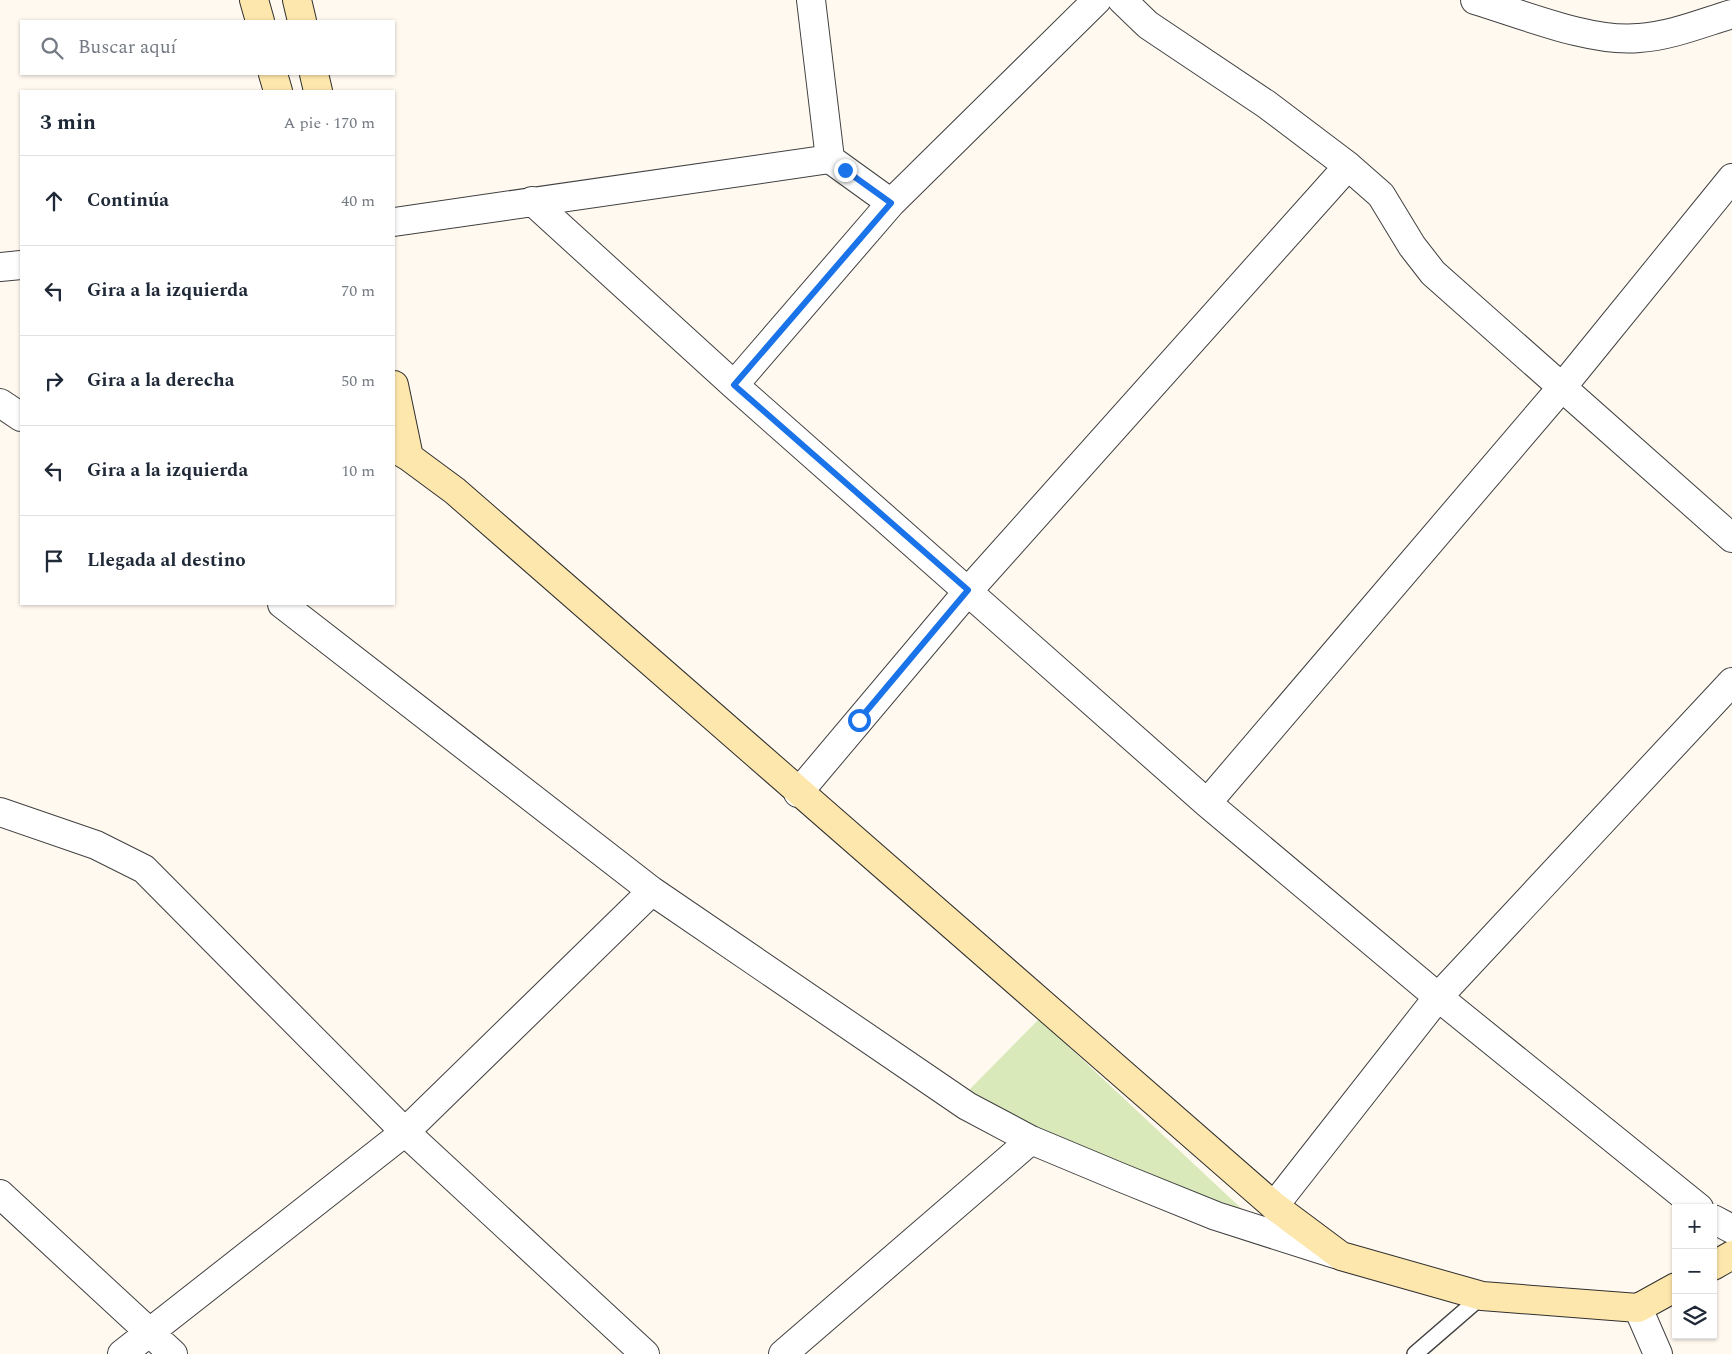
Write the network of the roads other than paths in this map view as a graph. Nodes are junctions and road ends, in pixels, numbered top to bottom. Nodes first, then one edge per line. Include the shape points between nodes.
1 (254, 0) edge
2 (297, 0) edge
3 (811, 0) edge
4 (1096, 0) edge
5 (1122, 0) edge
6 (1475, 0) edge
7 (1732, 14) edge
8 (260, 20) edge
9 (302, 20) edge
10 (273, 75) edge
11 (314, 75) edge
12 (278, 90) edge
13 (318, 90) edge
14 (830, 159) junction
15 (1348, 166) junction
16 (1732, 178) edge
17 (532, 201) junction
18 (891, 203) junction
19 (395, 222) edge
20 (20, 265) edge
21 (0, 267) edge
22 (734, 385) junction
23 (1563, 386) junction
24 (395, 399) edge
25 (0, 403) edge
26 (20, 415) edge
27 (399, 455) edge
28 (1732, 538) edge
29 (968, 590) junction
30 (283, 605) edge
31 (1732, 682) edge
32 (798, 792) junction
33 (1208, 803) junction
34 (0, 812) edge
35 (652, 891) junction
36 (1438, 997) junction
37 (405, 1132) junction
38 (1032, 1140) junction
39 (0, 1194) edge
40 (1694, 1204) edge
41 (1274, 1206) junction
42 (1717, 1221) edge
43 (1732, 1229) edge
44 (1341, 1256) junction
45 (1732, 1256) edge
46 (1717, 1264) edge
47 (1672, 1289) edge
48 (1482, 1296) junction
49 (1638, 1308) junction
50 (149, 1334) junction
51 (122, 1354) edge
52 (173, 1354) edge
53 (646, 1354) edge
54 (784, 1354) edge
55 (1415, 1354) edge
56 (1658, 1354) edge

1 - 8 street
2 - 9 street
3 - 14 street
4 - 18 street
5 - 15 street via 1148,26 1266,104
6 - 7 street via 1570,29 1614,38 1639,38 1669,32
10 - 12 street
11 - 13 street
14 - 17 street
14 - 18 street
15 - 23 street via 1380,195 1412,246 1434,273
15 - 29 street
16 - 23 street
17 - 19 street
17 - 22 street
18 - 22 street
20 - 21 street
22 - 29 street
23 - 28 street
23 - 33 street
24 - 27 street
25 - 26 street
27 - 32 street via 455,491
29 - 32 street
29 - 33 street
30 - 35 street
31 - 36 street
32 - 41 street
33 - 36 street
34 - 37 street via 96,845 144,869
35 - 37 street
35 - 38 street via 967,1106
36 - 40 street
36 - 41 street
37 - 50 street
37 - 53 street
38 - 44 street via 1216,1216
38 - 54 street
39 - 50 street
41 - 44 street
42 - 43 street
44 - 48 street
45 - 46 street
47 - 49 street
48 - 49 street
48 - 55 lane
49 - 56 street
50 - 51 street
50 - 52 street

